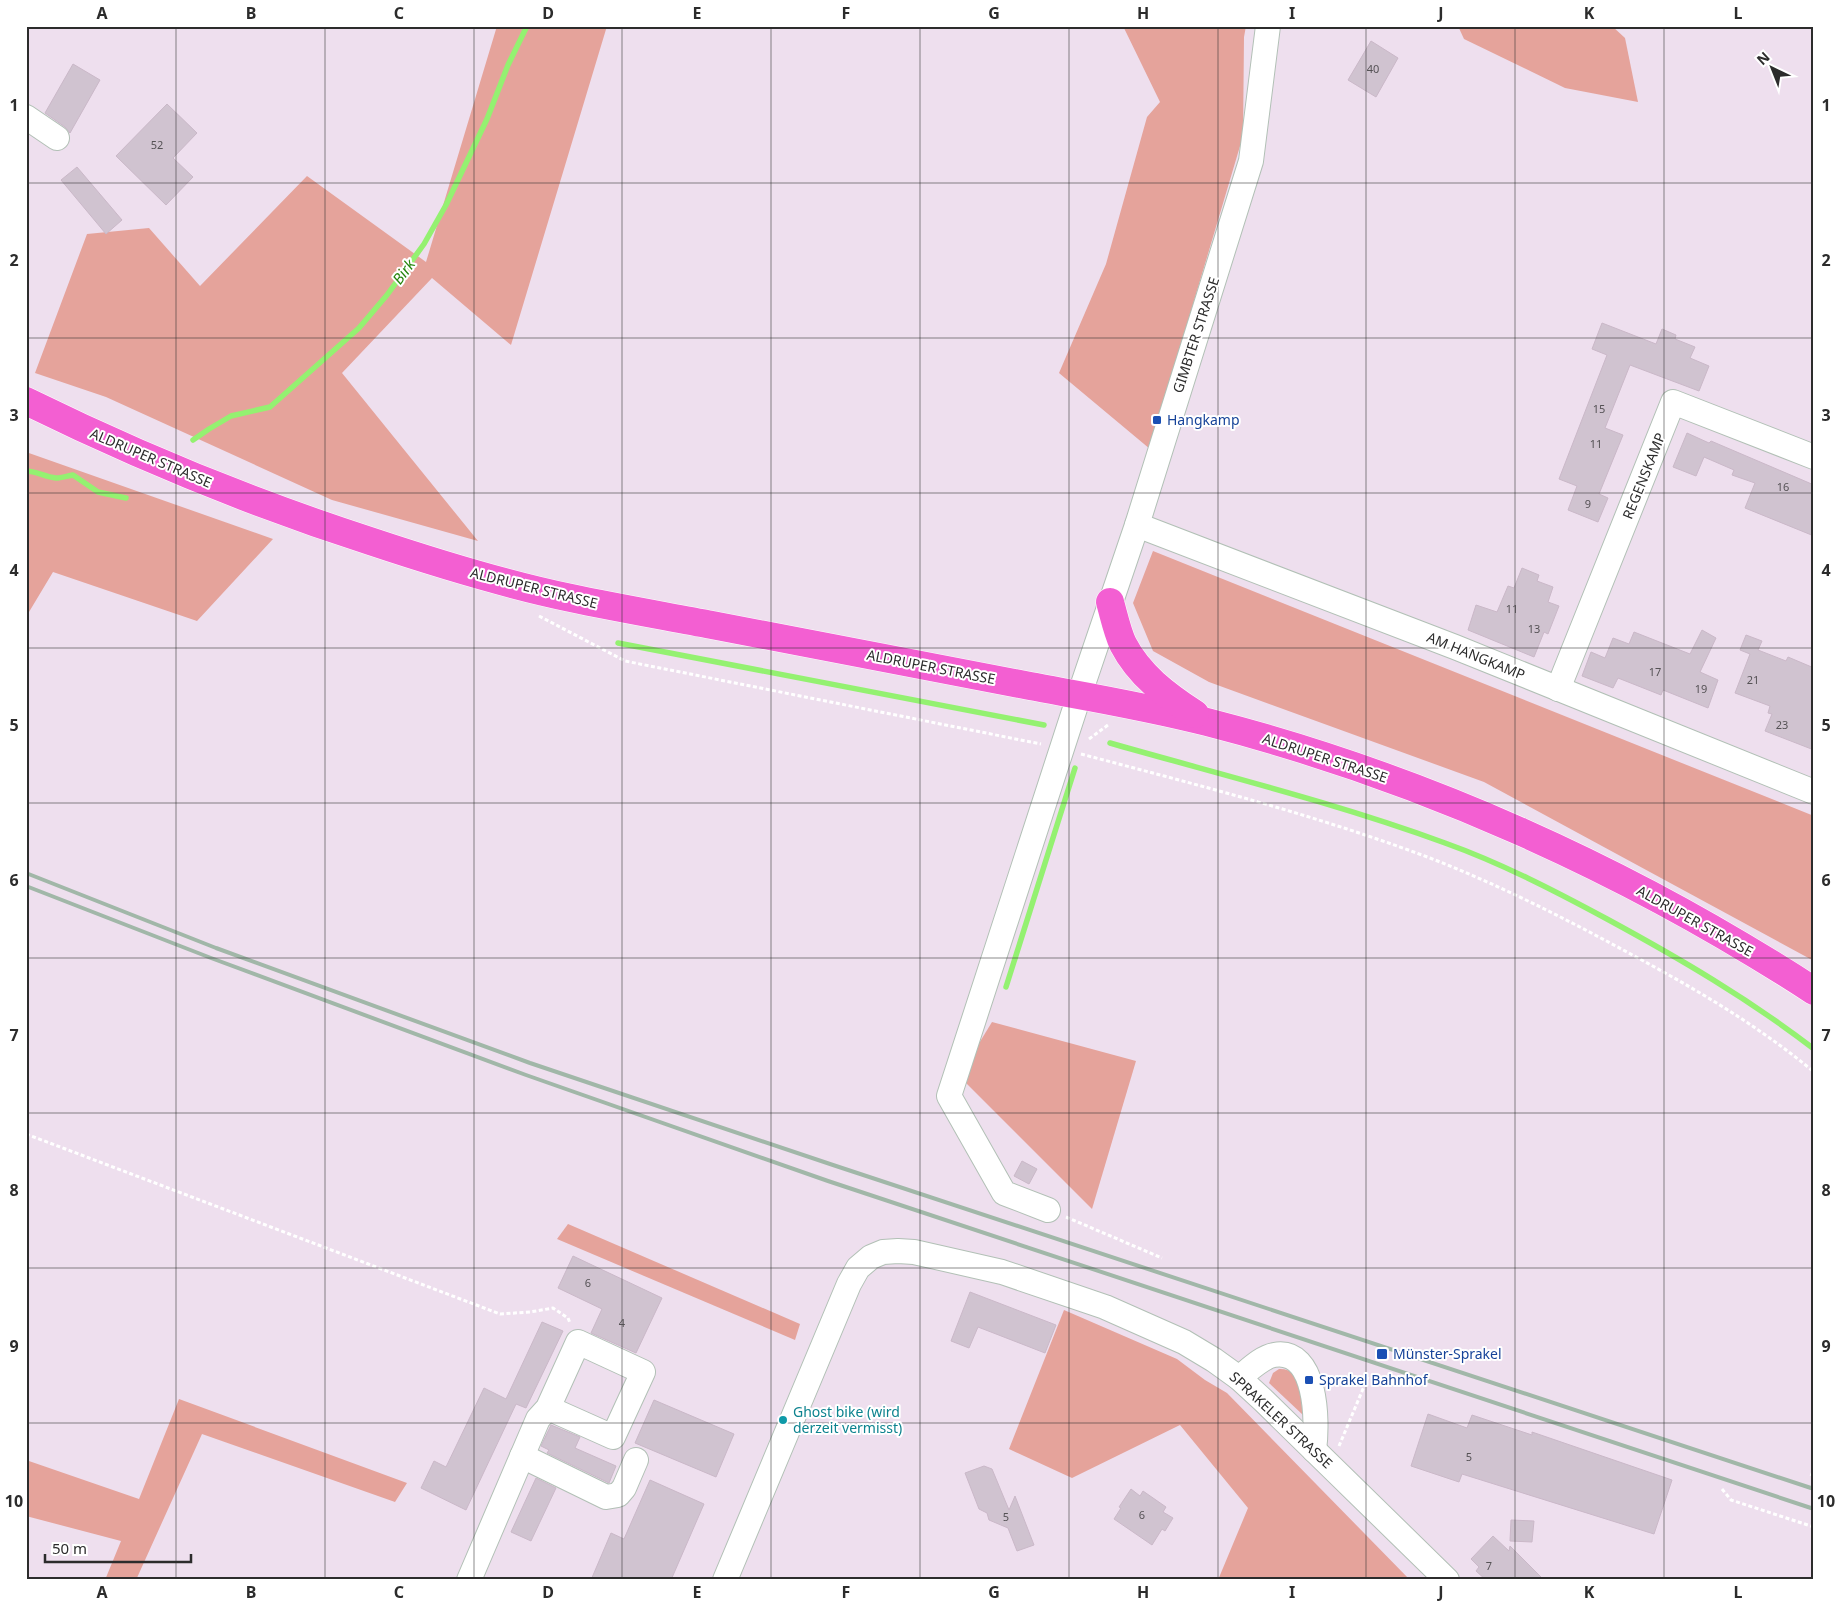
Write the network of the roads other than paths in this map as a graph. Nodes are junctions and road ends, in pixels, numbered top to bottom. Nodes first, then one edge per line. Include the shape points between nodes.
1 (1268, 26) edge
2 (26, 117) edge
3 (56, 138) dead end
4 (26, 401) edge
5 (1814, 457) edge
6 (1137, 524) junction
7 (1110, 602) junction
8 (1558, 689) junction
9 (1078, 696) junction
10 (1204, 721) junction
11 (1814, 792) edge
12 (1814, 991) edge
13 (1048, 1210) road end
14 (1239, 1378) junction
15 (548, 1408) junction
16 (522, 1456) junction
17 (1322, 1458) junction
18 (636, 1460) dead end
19 (468, 1580) edge
20 (725, 1580) edge
21 (1447, 1580) edge

1 - 6 street, GIMBTER STRASSE via 1251,162
2 - 3 street
4 - 9 main road, ALDRUPER STRASSE via 191,477 299,518 437,564 570,598
5 - 8 street, REGENSKAMP via 1673,402
6 - 7 street, GIMBTER STRASSE
6 - 8 street, AM HANGKAMP
7 - 9 street, GIMBTER STRASSE
7 - 10 main road via 1122,642 1142,672 1167,695
8 - 11 street, AM HANGKAMP
9 - 10 main road, ALDRUPER STRASSE
9 - 13 street, GIMBTER STRASSE via 949,1096 1004,1193
10 - 12 main road, ALDRUPER STRASSE via 1313,752 1415,788 1504,825 1673,908
14 - 17 street, SPRAKELER STRASSE
14 - 17 street via 1272,1355 1296,1357 1306,1369 1309,1380
14 - 20 street, SPRAKELER STRASSE via 1214,1360 1155,1328 1105,1307 1002,1272 914,1252 883,1252 858,1268 849,1284
15 - 15 street via 613,1437 642,1372 578,1342
15 - 16 street via 538,1418
16 - 18 street via 606,1496 618,1495 624,1488
16 - 19 street
17 - 21 street, SPRAKELER STRASSE

